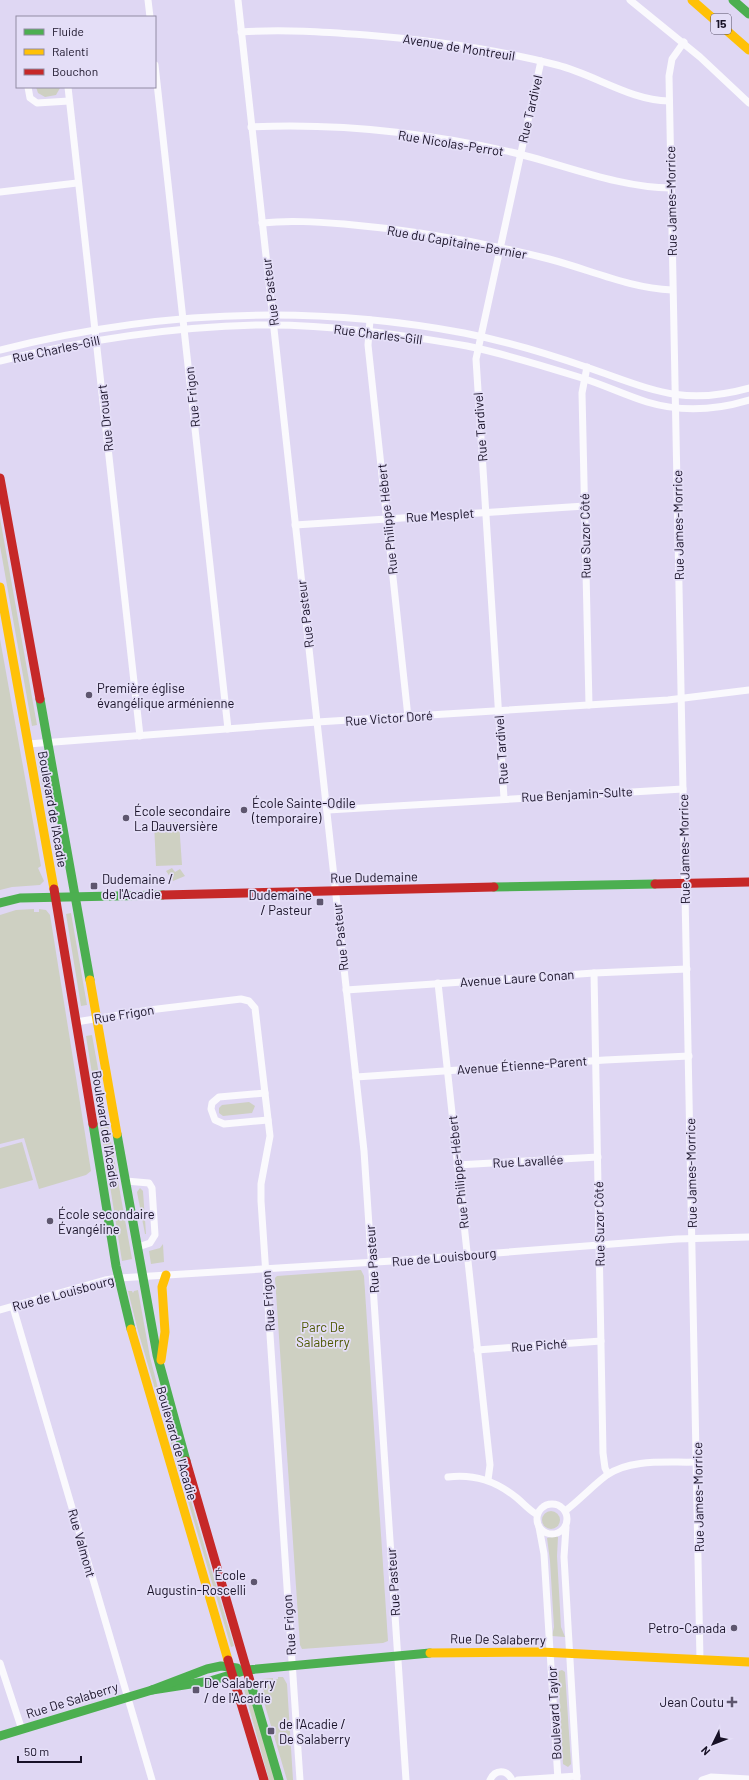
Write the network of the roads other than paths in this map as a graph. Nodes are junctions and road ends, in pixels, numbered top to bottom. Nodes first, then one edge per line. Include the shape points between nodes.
1 (148, 0) edge
2 (238, 0) edge
3 (630, 0) edge
4 (692, 0) edge
5 (733, 0) edge
6 (749, 14) edge
7 (150, 16) edge
8 (241, 32) junction
9 (684, 42) junction
10 (749, 50) edge
11 (541, 61) junction
12 (156, 74) edge
13 (28, 88) edge
14 (68, 88) edge
15 (69, 101) junction
16 (669, 101) junction
17 (749, 102) edge
18 (252, 127) junction
19 (520, 154) junction
20 (77, 183) junction
21 (671, 188) junction
22 (0, 192) edge
23 (262, 223) junction
24 (500, 247) junction
25 (672, 290) junction
26 (272, 315) junction
27 (183, 318) junction
28 (370, 320) junction
29 (273, 325) junction
30 (184, 328) junction
31 (94, 329) junction
32 (368, 331) junction
33 (480, 337) junction
34 (96, 340) junction
35 (477, 348) junction
36 (0, 350) edge
37 (0, 361) edge
38 (587, 367) junction
39 (584, 379) junction
40 (749, 388) edge
41 (675, 394) junction
42 (749, 400) edge
43 (675, 407) junction
44 (0, 478) edge
45 (585, 506) junction
46 (486, 512) junction
47 (387, 518) junction
48 (295, 525) junction
49 (0, 587) edge
50 (749, 690) edge
51 (681, 698) junction
52 (589, 705) junction
53 (498, 711) junction
54 (408, 717) junction
55 (317, 722) junction
56 (228, 729) junction
57 (140, 736) junction
58 (47, 742) junction
59 (28, 744) junction
60 (683, 789) junction
61 (504, 798) junction
62 (328, 810) junction
63 (749, 882) edge
64 (685, 883) junction
65 (335, 891) junction
66 (55, 897) junction
67 (75, 897) junction
68 (0, 903) edge
69 (687, 969) junction
70 (594, 973) junction
71 (438, 983) junction
72 (346, 990) junction
73 (97, 1019) junction
74 (76, 1022) junction
75 (689, 1056) junction
76 (596, 1060) junction
77 (447, 1070) junction
78 (356, 1077) junction
79 (265, 1093) junction
80 (268, 1120) junction
81 (598, 1157) junction
82 (457, 1165) junction
83 (126, 1181) junction
84 (749, 1237) edge
85 (692, 1238) junction
86 (599, 1245) junction
87 (138, 1248) junction
88 (467, 1254) junction
89 (372, 1261) junction
90 (265, 1268) junction
91 (166, 1275) junction
92 (142, 1276) junction
93 (119, 1278) junction
94 (12, 1307) junction
95 (0, 1310) edge
96 (602, 1341) junction
97 (477, 1350) junction
98 (160, 1367) junction
99 (697, 1462) junction
100 (608, 1474) junction
101 (448, 1477) dead end
102 (488, 1480) junction
103 (565, 1511) junction
104 (536, 1514) junction
105 (539, 1527) junction
106 (566, 1527) junction
107 (550, 1653) junction
108 (398, 1654) junction
109 (570, 1654) junction
110 (700, 1660) junction
111 (749, 1662) edge
112 (0, 1663) edge
113 (292, 1664) junction
114 (247, 1670) junction
115 (232, 1671) junction
116 (128, 1697) junction
117 (22, 1730) junction
118 (0, 1736) edge
119 (577, 1778) edge
120 (558, 1779) edge
121 (749, 1779) edge
122 (152, 1780) edge
123 (264, 1780) edge
124 (279, 1780) edge
125 (300, 1780) edge
126 (406, 1780) edge
127 (490, 1780) edge
128 (512, 1780) edge
129 (518, 1780) edge
130 (702, 1780) edge

1 - 7 street
2 - 8 street, Rue Pasteur
3 - 9 street
4 - 10 main road, 15
5 - 6 main road, 15
8 - 11 street, Avenue de Montreuil via 299,31 389,37 470,47
8 - 18 street, Rue Pasteur
9 - 16 street, Rue James-Morrice via 670,64
9 - 17 street
11 - 16 street, Avenue de Montreuil via 580,72 637,97
11 - 19 street, Rue Tardivel
12 - 27 street, Rue Frigon
13 - 15 street via 30,98 37,103
14 - 15 street, Rue Drouart
15 - 20 street, Rue Drouart
16 - 21 street, Rue James-Morrice
18 - 19 street, Rue Nicolas-Perrot via 329,128 376,132 465,143
18 - 23 street, Rue Pasteur
19 - 21 street, Rue Nicolas-Perrot via 635,185
19 - 24 street, Rue Tardivel
20 - 22 street
20 - 31 street, Rue Drouart
21 - 25 street, Rue James-Morrice
23 - 24 street, Rue du Capitaine-Bernier via 301,222 368,226
23 - 26 street, Rue Pasteur
24 - 25 street, Rue du Capitaine-Bernier via 633,285
24 - 33 street, Rue Tardivel
25 - 41 street, Rue James-Morrice
26 - 27 street, Rue Charles-Gill
26 - 28 street, Rue Charles-Gill
26 - 29 street, Rue Pasteur
27 - 30 street, Rue Frigon
27 - 31 street, Rue Charles-Gill
28 - 32 street, Rue Philippe Hébert
28 - 33 street, Rue Charles-Gill via 422,326
29 - 30 street, Rue Charles-Gill
29 - 32 street, Rue Charles-Gill
29 - 48 street, Rue Pasteur
30 - 34 street, Rue Charles-Gill
30 - 56 street, Rue Frigon
31 - 34 street, Rue Drouart
31 - 36 street, Rue Charles-Gill
32 - 35 street, Rue Charles-Gill
32 - 47 street, Rue Philippe Hébert
33 - 35 street, Rue Tardivel
33 - 38 street, Rue Charles-Gill
34 - 37 street, Rue Charles-Gill
34 - 57 street, Rue Drouart
35 - 39 street, Rue Charles-Gill
35 - 46 street, Rue Tardivel
38 - 39 street, Rue Suzor Côté
38 - 41 street, Rue Charles-Gill via 651,389
39 - 43 street, Rue Charles-Gill via 647,402
39 - 45 street, Rue Suzor Côté via 582,393
40 - 41 street, Rue Charles-Gill via 711,396
41 - 43 street, Rue James-Morrice
42 - 43 street, Rue Charles-Gill via 705,408
43 - 51 street, Rue James-Morrice
44 - 58 main road, Boulevard de l'Acadie
45 - 46 street, Rue Mesplet
45 - 52 street, Rue Suzor Côté
46 - 47 street, Rue Mesplet
46 - 53 street, Rue Tardivel
47 - 48 street, Rue Mesplet
47 - 54 street, Rue Philippe Hébert
48 - 55 street, Rue Pasteur
49 - 59 main road, Boulevard de l'Acadie
50 - 51 street, Rue Victor Doré
51 - 52 street, Rue Victor Doré
51 - 60 street, Rue James-Morrice
52 - 53 street, Rue Victor Doré
53 - 54 street, Rue Victor Doré
53 - 61 street, Rue Tardivel
54 - 55 street, Rue Victor Doré
55 - 56 street, Rue Victor Doré
55 - 62 street, Rue Pasteur
56 - 57 street, Rue Victor Doré
57 - 58 street, Rue Victor Doré
58 - 59 street, Rue Victor Doré
58 - 67 main road, Boulevard de l'Acadie
59 - 66 main road, Boulevard de l'Acadie
60 - 61 street, Rue Benjamin-Sulte
60 - 64 street, Rue James-Morrice
61 - 62 street, Rue Benjamin-Sulte
62 - 65 street, Rue Pasteur
63 - 64 main road, Rue Dudemaine
64 - 65 main road, Rue Dudemaine
64 - 69 street, Rue James-Morrice
65 - 67 main road, Rue Dudemaine
65 - 72 street, Rue Pasteur
66 - 67 main road, Rue Dudemaine
66 - 68 main road, Rue Dudemaine via 20,898
66 - 74 main road, Boulevard de l'Acadie
67 - 73 main road, Boulevard de l'Acadie
69 - 70 street, Avenue Laure Conan
69 - 75 street, Rue James-Morrice
70 - 71 street, Avenue Laure Conan
70 - 76 street, Rue Suzor Côté
71 - 72 street, Avenue Laure Conan
71 - 77 street, Rue Philippe-Hébert
72 - 78 street, Rue Pasteur
73 - 74 street, Rue Frigon
73 - 79 street, Rue Frigon via 154,1009 249,1000 256,1008
73 - 83 main road, Boulevard de l'Acadie
74 - 93 main road, Boulevard de l'Acadie
75 - 76 street, Avenue Étienne-Parent
75 - 85 street, Rue James-Morrice
76 - 77 street, Avenue Étienne-Parent
76 - 81 street, Rue Suzor Côté
77 - 78 street, Avenue Étienne-Parent
77 - 82 street, Rue Philippe-Hébert
78 - 89 street, Rue Pasteur via 366,1167
79 - 80 street, Rue Frigon
79 - 80 street via 219,1097 212,1103 211,1109 214,1119 222,1124
80 - 90 street, Rue Frigon via 270,1140 260,1194
81 - 82 street, Rue Lavallée
81 - 86 street, Rue Suzor Côté
82 - 88 street, Rue Philippe-Hébert
83 - 87 main road, Boulevard de l'Acadie
83 - 87 street, Boulevard de l'Acadie via 149,1183 152,1188 155,1235 150,1243
84 - 85 street, Rue de Louisbourg
85 - 86 street, Rue de Louisbourg
85 - 99 street, Rue James-Morrice
86 - 88 street, Rue de Louisbourg
86 - 96 street, Rue Suzor Côté
87 - 92 main road, Boulevard de l'Acadie
88 - 89 street, Rue de Louisbourg
88 - 97 street, Rue Philippe-Hébert
89 - 90 street, Rue de Louisbourg
89 - 108 street, Rue Pasteur
90 - 91 street, Rue de Louisbourg
90 - 113 street, Rue Frigon
91 - 92 street, Rue de Louisbourg
91 - 98 main road via 162,1287 165,1332
92 - 93 street, Rue de Louisbourg
92 - 98 main road, Boulevard de l'Acadie
93 - 94 street, Rue de Louisbourg
93 - 115 main road, Boulevard de l'Acadie via 138,1357
94 - 95 street, Rue de Louisbourg
94 - 116 street, Rue Valmont
96 - 97 street, Rue Piché
96 - 100 street, Rue Suzor Côté via 603,1453
97 - 102 street, Rue Philippe-Hébert via 490,1464
98 - 114 main road, Boulevard de l'Acadie
99 - 100 street via 642,1464
99 - 110 street, Rue James-Morrice
100 - 103 street
101 - 102 street via 469,1476
102 - 104 street via 505,1489
103 - 104 street via 558,1505 550,1505 541,1508
103 - 106 street via 568,1519
104 - 105 street
105 - 106 street via 550,1533
105 - 107 street, Boulevard Taylor via 544,1554
106 - 109 street, Boulevard Taylor via 564,1557
107 - 108 main road, Rue De Salaberry via 466,1651
107 - 109 main road, Rue De Salaberry
107 - 120 street, Boulevard Taylor
108 - 113 main road, Rue De Salaberry
108 - 126 street, Rue Pasteur
109 - 110 main road, Rue De Salaberry
109 - 119 street, Boulevard Taylor
110 - 111 main road, Rue De Salaberry
112 - 117 street
113 - 114 main road, Rue De Salaberry
113 - 125 street, Rue Frigon
114 - 115 main road, Rue De Salaberry
114 - 124 main road, Boulevard de l'Acadie
115 - 116 main road, Rue De Salaberry via 221,1666 207,1669
115 - 123 main road, Boulevard de l'Acadie
116 - 117 main road, Rue De Salaberry
116 - 122 street, Rue Valmont
117 - 118 main road, Rue De Salaberry
119 - 120 street
120 - 129 street
121 - 130 street via 711,1777
127 - 128 street via 494,1774 501,1771 508,1774

